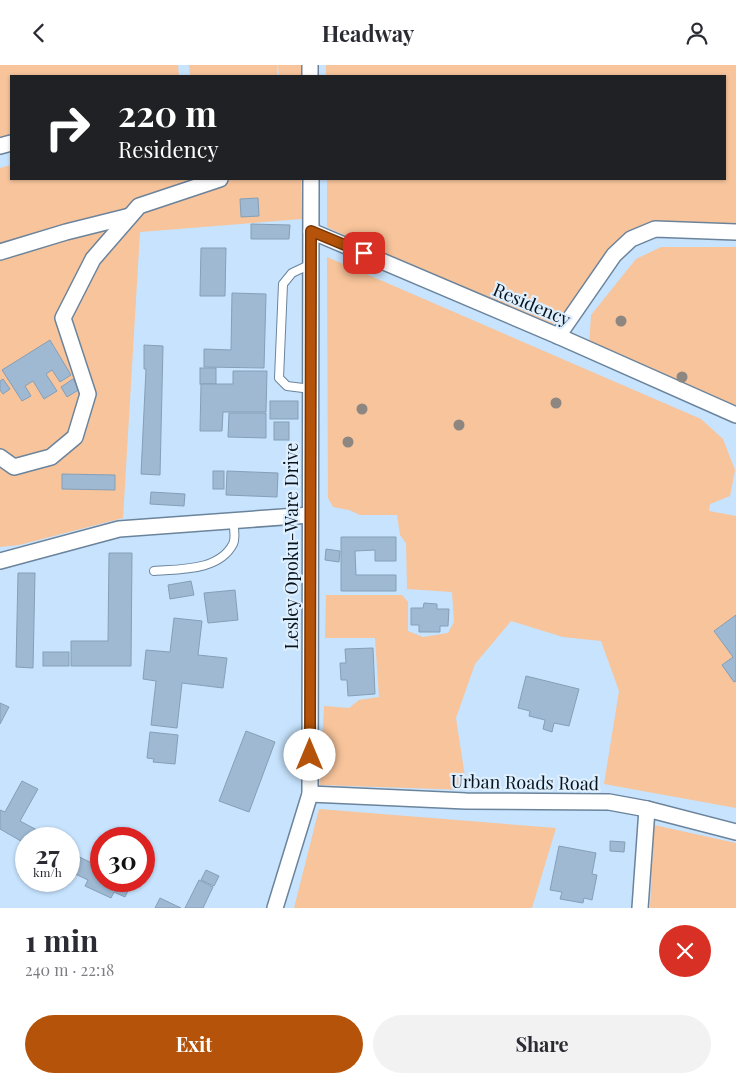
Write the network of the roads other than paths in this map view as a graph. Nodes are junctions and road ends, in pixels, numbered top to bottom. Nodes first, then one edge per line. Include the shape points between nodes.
1 (217, 180) edge
2 (311, 180) edge
3 (130, 216) junction
4 (311, 231) junction
5 (736, 232) edge
6 (0, 252) edge
7 (311, 265) junction
8 (558, 335) junction
9 (310, 389) junction
10 (736, 415) edge
11 (0, 457) edge
12 (310, 515) junction
13 (233, 521) junction
14 (0, 561) edge
15 (154, 571) dead end
16 (310, 794) junction
17 (647, 809) junction
18 (736, 832) edge
19 (275, 908) edge
20 (640, 908) edge

1 - 3 street via 138,206
2 - 4 street, Lesley Opoku-Ware Drive
3 - 6 street
3 - 11 street via 93,259 63,318 88,394 75,437 51,457 14,467
4 - 7 street, Lesley Opoku-Ware Drive
4 - 8 street, Residency
5 - 8 street via 655,229 631,239 614,255
7 - 9 street, Lesley Opoku-Ware Drive
7 - 9 lane via 292,273 283,284 279,378 288,386
8 - 10 street, Residency
9 - 12 street, Lesley Opoku-Ware Drive
12 - 13 street
12 - 16 street, Lesley Opoku-Ware Drive
13 - 14 street via 119,529
13 - 15 lane via 234,543 224,556 203,567
16 - 17 street, Urban Roads Road via 466,801 609,802
16 - 19 street, Lesley Opoku-Ware Drive
17 - 18 street, Urban Roads Road
17 - 20 street

